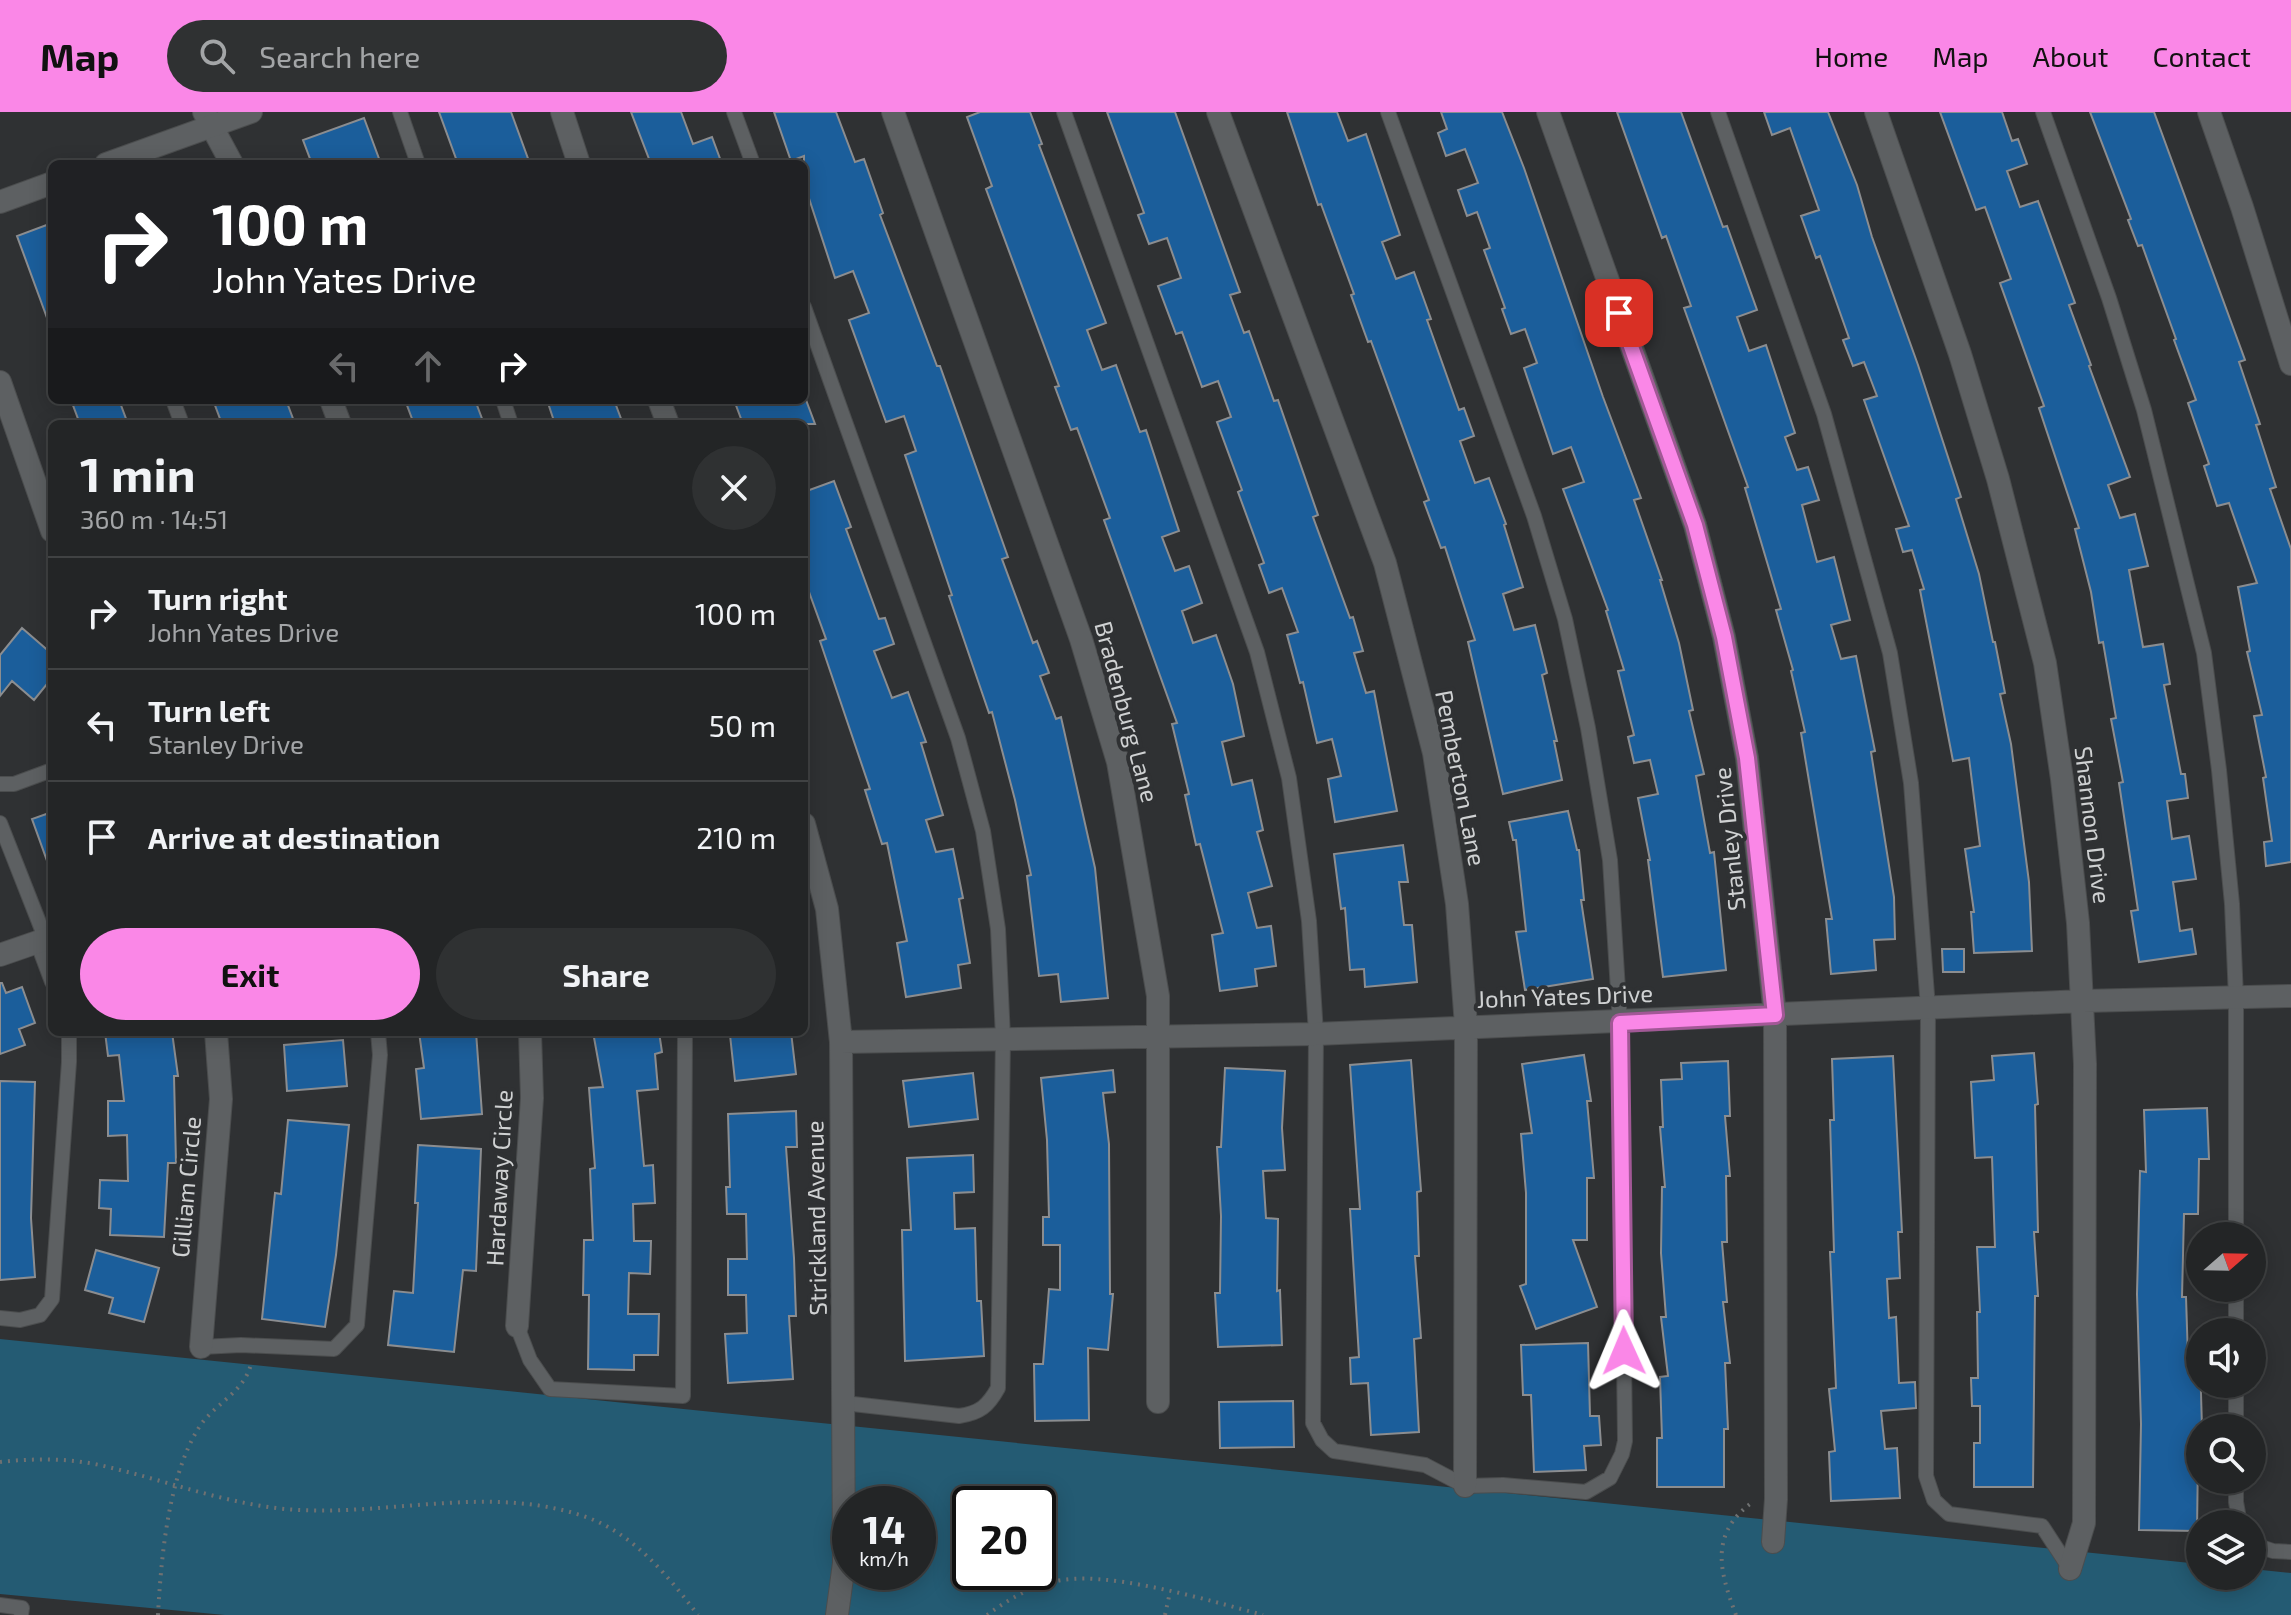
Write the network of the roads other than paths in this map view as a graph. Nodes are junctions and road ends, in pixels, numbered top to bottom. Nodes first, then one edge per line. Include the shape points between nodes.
1 (251, 112) edge
2 (400, 112) edge
3 (562, 112) edge
4 (734, 112) edge
5 (893, 112) edge
6 (1064, 112) edge
7 (1218, 112) edge
8 (1388, 112) edge
9 (1548, 112) edge
10 (1718, 112) edge
11 (1876, 112) edge
12 (2043, 112) edge
13 (2209, 112) edge
14 (208, 119) edge
15 (115, 160) edge
16 (230, 160) edge
17 (417, 160) edge
18 (578, 160) edge
19 (752, 160) edge
20 (48, 184) edge
21 (0, 202) edge
22 (808, 318) edge
23 (2291, 364) edge
24 (0, 382) edge
25 (48, 520) edge
26 (48, 771) edge
27 (0, 784) edge
28 (0, 823) edge
29 (808, 839) edge
30 (45, 940) edge
31 (0, 955) edge
32 (2291, 996) edge
33 (2236, 998) junction
34 (2083, 1001) junction
35 (1928, 1008) junction
36 (1775, 1015) junction
37 (1620, 1023) junction
38 (1466, 1026) junction
39 (1316, 1034) junction
40 (1157, 1035) junction
41 (69, 1036) edge
42 (216, 1036) edge
43 (378, 1036) edge
44 (530, 1036) edge
45 (685, 1036) edge
46 (1003, 1038) junction
47 (841, 1042) junction
48 (2236, 1222) edge
49 (0, 1318) edge
50 (517, 1326) joint
51 (201, 1347) joint
52 (1158, 1402) dead end
53 (844, 1403) junction
54 (1465, 1486) junction
55 (1773, 1542) dead end
56 (2266, 1549) edge
57 (2291, 1552) edge
58 (2070, 1569) joint
59 (0, 1605) edge
60 (21, 1615) edge
61 (837, 1615) edge

1 - 14 street
2 - 17 lane
3 - 18 street
4 - 19 lane
5 - 40 street, Bradenburg Lane via 1081,639 1118,762 1156,981
6 - 39 lane via 1257,652 1289,778 1309,921
7 - 38 street, Pemberton Lane via 1389,577 1434,753 1457,904
8 - 37 lane via 1534,516 1565,619 1610,860
9 - 36 street, Stanley Drive via 1695,525 1724,637 1747,758
10 - 35 lane via 1824,414 1890,653 1911,783
11 - 34 street, Shannon Drive via 1960,354 2045,663
12 - 33 lane via 2144,410 2204,653 2232,904
13 - 23 street
14 - 15 street
14 - 16 street
20 - 21 street
22 - 46 lane via 962,751 983,831 998,929
24 - 25 street
26 - 27 lane
28 - 30 lane
29 - 47 street, Strickland Avenue via 827,909
30 - 31 street
32 - 33 street, John Yates Drive
33 - 34 street, John Yates Drive
33 - 48 lane
34 - 35 street, John Yates Drive
34 - 58 street, Shannon Drive via 2084,1523
35 - 36 street, John Yates Drive
35 - 58 lane via 1926,1476 1934,1500 1949,1514 2042,1526
36 - 37 street, John Yates Drive
36 - 55 street, Stanley Drive
37 - 38 street, John Yates Drive
37 - 54 lane via 1622,1454 1610,1478 1586,1492
38 - 39 street, John Yates Drive
38 - 54 street, Pemberton Lane
39 - 40 street, John Yates Drive
39 - 54 lane via 1313,1423 1334,1451 1425,1465
40 - 46 street, John Yates Drive
40 - 52 street, Bradenburg Lane
41 - 49 lane via 52,1299 40,1315
42 - 51 street, Gilliam Circle via 221,1099
43 - 51 lane via 357,1325 334,1349
44 - 50 street, Hardaway Circle via 532,1098
45 - 50 lane via 683,1396 550,1389 530,1360
46 - 47 street, John Yates Drive
46 - 53 lane via 998,1388 977,1414 959,1416
47 - 53 street, Strickland Avenue
53 - 61 street, Strickland Avenue via 844,1563
56 - 57 lane
59 - 60 lane via 22,1608

